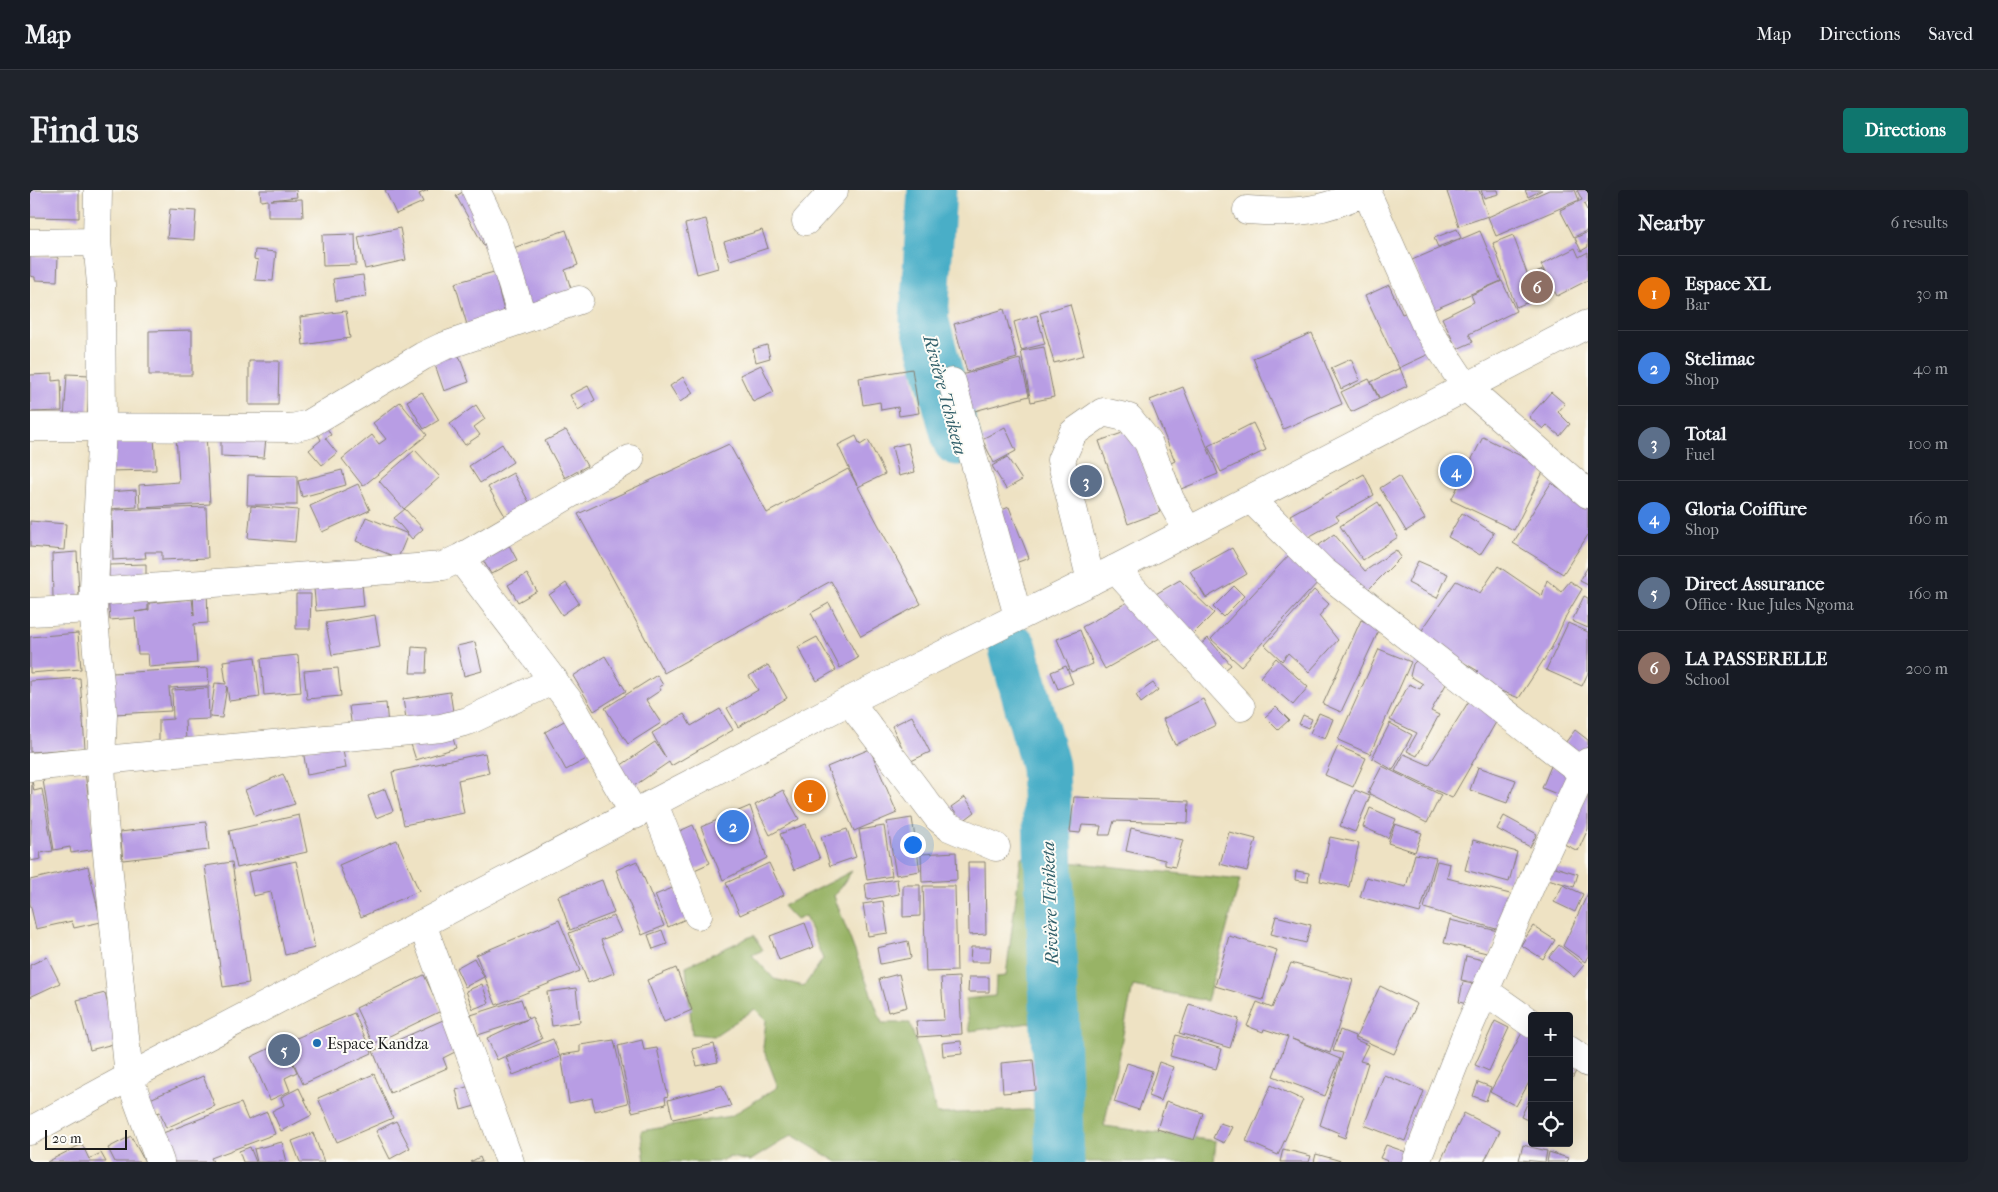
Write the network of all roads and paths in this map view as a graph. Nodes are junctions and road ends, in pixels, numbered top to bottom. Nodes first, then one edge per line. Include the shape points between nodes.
1 (98, 190) edge
2 (476, 190) edge
3 (834, 190) edge
4 (1367, 191) edge
5 (1247, 210) dead end
6 (806, 221) dead end
7 (97, 242) junction
8 (30, 243) edge
9 (579, 300) dead end
10 (523, 319) junction
11 (1588, 324) edge
12 (952, 382) dead end
13 (1466, 387) junction
14 (102, 426) junction
15 (30, 427) edge
16 (630, 458) dead end
17 (1588, 494) edge
18 (1251, 499) junction
19 (1188, 532) junction
20 (460, 558) junction
21 (1103, 575) junction
22 (93, 600) junction
23 (30, 612) edge
24 (1018, 616) junction
25 (554, 680) junction
26 (849, 701) junction
27 (1241, 707) dead end
28 (101, 762) junction
29 (30, 767) edge
30 (1586, 771) edge
31 (644, 809) junction
32 (996, 847) dead end
33 (698, 915) dead end
34 (422, 924) junction
35 (1485, 992) junction
36 (1528, 1021) edge
37 (1573, 1053) edge
38 (1588, 1064) edge
39 (129, 1077) junction
40 (30, 1130) edge
41 (160, 1162) edge
42 (510, 1162) edge
43 (1416, 1162) edge

1 - 7 main road
2 - 10 main road via 494,228
3 - 6 main road
4 - 5 main road via 1326,208 1289,214
4 - 13 main road via 1427,328
7 - 8 main road
7 - 14 main road via 101,284
9 - 10 main road
10 - 14 main road via 422,356 309,424 292,428
11 - 13 main road
12 - 24 main road
13 - 17 main road
13 - 18 main road
14 - 15 main road
14 - 22 main road
16 - 20 main road
18 - 19 main road
18 - 30 main road via 1322,570
19 - 21 main road
19 - 21 main road via 1170,499 1148,442 1129,418 1104,412 1073,433 1061,460
20 - 22 main road via 443,566
20 - 25 main road
21 - 24 main road
21 - 27 main road
22 - 23 main road
22 - 28 main road via 103,714
24 - 26 main road
25 - 28 main road via 468,721 441,728
25 - 31 main road
26 - 31 main road
26 - 32 main road via 938,818 949,827
28 - 29 main road
28 - 39 main road via 107,870
30 - 35 main road via 1538,870
31 - 33 main road
31 - 34 main road
34 - 39 main road
34 - 42 main road
35 - 36 main road
35 - 43 main road
37 - 38 main road
39 - 40 main road
39 - 41 main road

